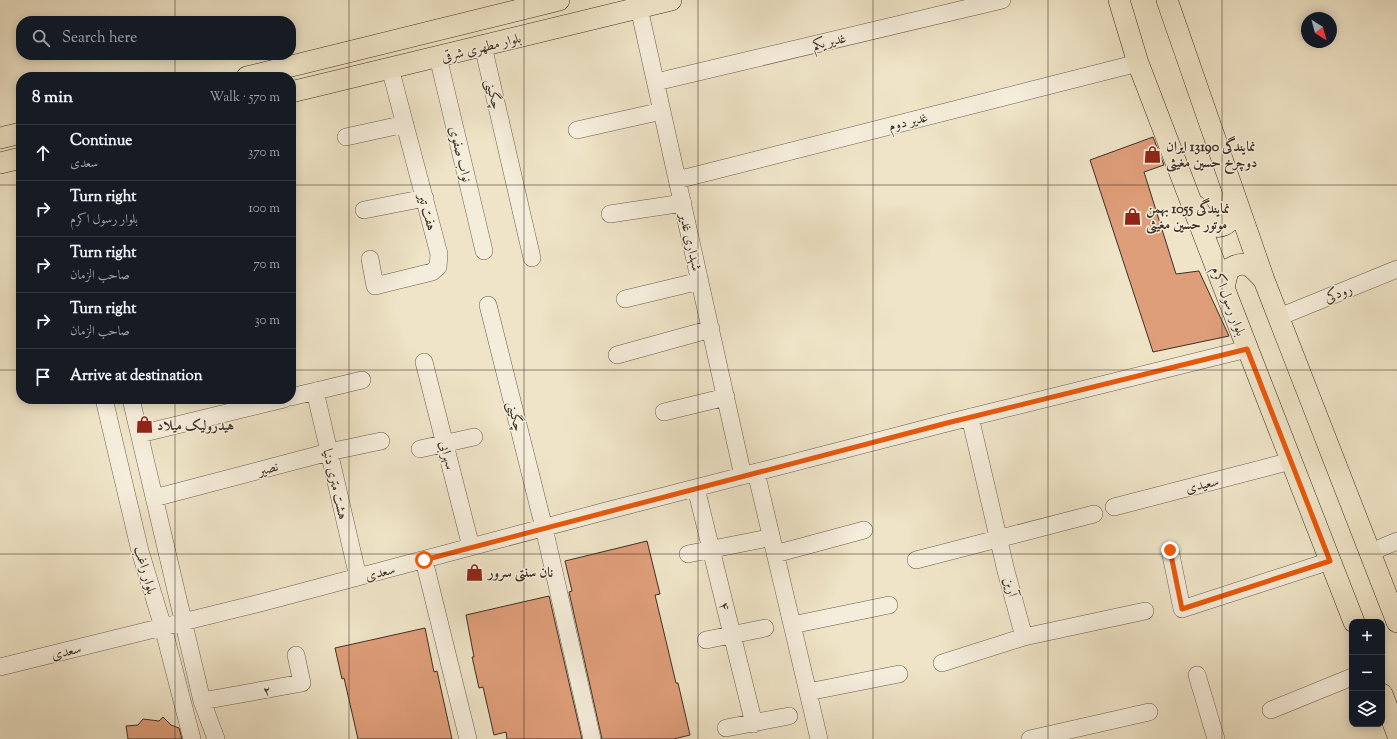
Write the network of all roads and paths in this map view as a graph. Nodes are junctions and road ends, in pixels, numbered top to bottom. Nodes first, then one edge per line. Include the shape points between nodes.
1 (558, 0) edge
2 (671, 0) edge
3 (1002, 0) edge
4 (1119, 0) edge
5 (1167, 0) edge
6 (639, 8) junction
7 (483, 46) junction
8 (438, 57) junction
9 (1138, 63) junction
10 (390, 68) junction
11 (267, 72) edge
12 (656, 82) junction
13 (296, 91) edge
14 (662, 111) junction
15 (405, 124) junction
16 (577, 130) dead end
17 (16, 134) edge
18 (346, 137) dead end
19 (0, 138) edge
20 (16, 159) edge
21 (0, 163) edge
22 (677, 180) junction
23 (1234, 189) junction
24 (1188, 196) junction
25 (425, 198) junction
26 (682, 203) junction
27 (364, 210) dead end
28 (610, 214) dead end
29 (484, 251) dead end
30 (532, 258) dead end
31 (370, 259) dead end
32 (1397, 269) edge
33 (1264, 280) junction
34 (700, 281) junction
35 (1224, 288) junction
36 (625, 299) dead end
37 (488, 305) dead end
38 (1279, 317) junction
39 (710, 329) junction
40 (1247, 349) junction
41 (617, 355) dead end
42 (424, 362) dead end
43 (362, 380) dead end
44 (315, 392) junction
45 (296, 396) edge
46 (726, 397) junction
47 (105, 404) edge
48 (132, 404) edge
49 (263, 404) edge
50 (664, 412) dead end
51 (970, 417) junction
52 (140, 434) junction
53 (474, 437) dead end
54 (381, 441) dead end
55 (445, 444) junction
56 (420, 449) dead end
57 (329, 452) junction
58 (1291, 461) junction
59 (750, 474) junction
60 (696, 488) junction
61 (154, 498) junction
62 (1114, 507) dead end
63 (1094, 514) dead end
64 (544, 528) junction
65 (864, 530) dead end
66 (763, 539) dead end
67 (999, 539) junction
68 (1397, 541) edge
69 (471, 547) junction
70 (711, 550) junction
71 (1170, 550) dead end
72 (1371, 552) junction
73 (688, 554) dead end
74 (775, 554) junction
75 (424, 560) junction
76 (916, 560) dead end
77 (1330, 561) junction
78 (358, 577) junction
79 (889, 605) dead end
80 (1145, 611) dead end
81 (1353, 619) edge
82 (183, 622) junction
83 (1397, 622) edge
84 (792, 625) junction
85 (162, 627) junction
86 (765, 628) dead end
87 (732, 635) junction
88 (1024, 637) junction
89 (706, 640) dead end
90 (296, 655) dead end
91 (942, 663) dead end
92 (0, 667) edge
93 (900, 674) dead end
94 (1197, 675) dead end
95 (1349, 678) edge
96 (808, 692) junction
97 (202, 701) junction
98 (1385, 702) edge
99 (1270, 710) dead end
100 (1149, 712) dead end
101 (789, 716) dead end
102 (754, 724) junction
103 (726, 728) dead end
104 (1397, 733) edge
105 (192, 739) edge
106 (216, 739) edge
107 (468, 739) edge
108 (592, 739) edge
109 (819, 739) edge
110 (1030, 739) edge
111 (1216, 739) edge

1 - 11 main road, بلوار مطهری شرقی
2 - 6 main road, بلوار مطهری شرقی
3 - 12 street, غدیر یکم
4 - 9 main road, بلوار رسول اکرم
5 - 23 main road
6 - 7 main road, بلوار مطهری شرقی
6 - 12 street, شهداری غدیر
7 - 8 main road, بلوار مطهری شرقی
7 - 30 street, چگینی
8 - 10 main road, بلوار مطهری شرقی
8 - 29 street, نواب صفوی
9 - 22 street, غدیر دوم
9 - 24 main road, بلوار رسول اکرم
10 - 13 main road, بلوار مطهری شرقی
10 - 15 street, هفت تیر
12 - 14 street, شهداری غدیر
14 - 16 street
14 - 22 street, شهداری غدیر
15 - 18 street
15 - 25 street, هفت تیر
17 - 19 main road
20 - 21 main road
22 - 26 street, شهداری غدیر
23 - 24 main road via 1232,219 1223,226 1214,226 1203,217
23 - 33 main road
24 - 35 main road, بلوار رسول اکرم
25 - 27 street
25 - 31 street, هفت تیر via 439,254 438,267 432,272 375,286
26 - 28 street
26 - 34 street, شهداری غدیر
32 - 38 street, رودکی
33 - 35 main road via 1254,268 1244,264 1235,265 1228,270
33 - 38 main road
34 - 36 street
34 - 39 street, شهداری غدیر
35 - 40 main road, بلوار رسول اکرم
37 - 64 street, چگینی
38 - 72 main road
39 - 41 street
39 - 46 street, شهداری غدیر
40 - 51 street, سعدی
40 - 58 main road, بلوار رسول اکرم
42 - 55 street, سهرابی
43 - 44 street
44 - 45 street
44 - 57 street, هشت متری دنیا
46 - 50 street
46 - 59 street, شهداری غدیر
47 - 85 street, بلوار راغب via 140,550
48 - 52 street, بلوار راغب
49 - 52 street
51 - 59 street, سعدی
51 - 67 street, آرین
52 - 61 street, بلوار راغب
53 - 55 street
54 - 57 street, نصیر
55 - 56 street
55 - 69 street, سهرابی
57 - 61 street, نصیر
57 - 78 street, هشت متری دنیا
58 - 62 street, سعیدی
58 - 77 main road, بلوار رسول اکرم
59 - 60 street, سعدی
59 - 74 street, شهداری غدیر
60 - 64 street, سعدی
60 - 70 street, ۴
61 - 82 street, بلوار راغب
63 - 67 street
64 - 69 street, سعدی
64 - 108 street, چگینی
65 - 74 street
66 - 70 street
67 - 76 street
67 - 88 street, آرین
68 - 72 street
69 - 75 street, سعدی
70 - 73 street
70 - 87 street, ۴
71 - 77 street via 1182,609
72 - 83 main road
74 - 84 street, شهداری غدیر
75 - 78 street, سعدی
75 - 107 street
77 - 81 main road, بلوار رسول اکرم
78 - 82 street, سعدی
79 - 84 street
80 - 88 street
82 - 85 street, سعدی
82 - 97 street, بلوار راغب
84 - 96 street, شهداری غدیر
85 - 92 street, سعدی
85 - 105 street, بلوار راغب
86 - 87 street
87 - 89 street
87 - 102 street, ۴
88 - 91 street
90 - 97 street, ۲ via 302,683
93 - 96 street
94 - 111 street
95 - 99 street
96 - 109 street, شهداری غدیر
97 - 106 street, بلوار راغب
98 - 104 main road
100 - 110 street
101 - 102 street
102 - 103 street

